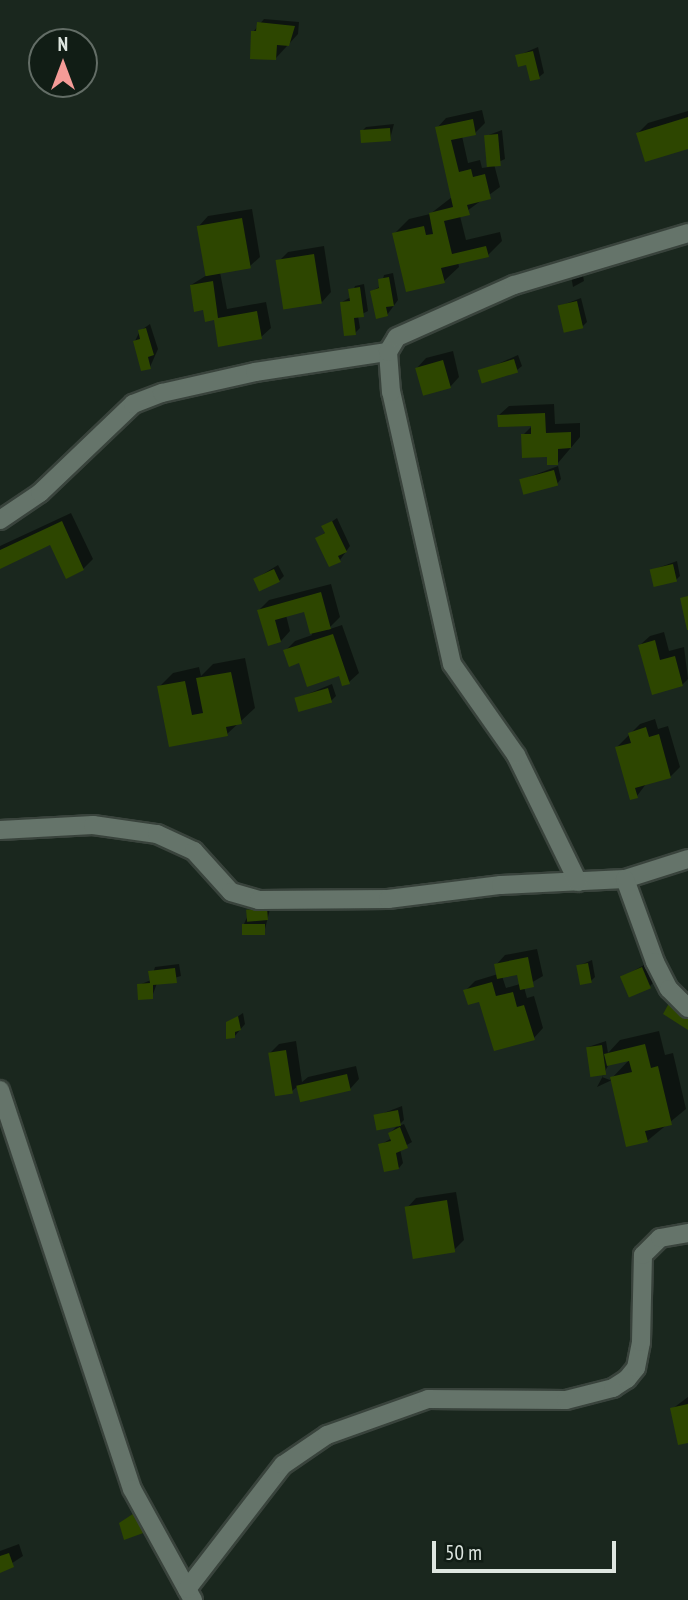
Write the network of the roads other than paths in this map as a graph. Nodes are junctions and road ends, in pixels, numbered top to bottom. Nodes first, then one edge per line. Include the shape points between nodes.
1 (688, 233) edge
2 (388, 352) junction
3 (0, 520) edge
4 (0, 830) edge
5 (688, 859) edge
6 (625, 879) junction
7 (578, 882) junction
8 (688, 1008) edge
9 (0, 1090) edge
10 (688, 1233) edge
11 (190, 1595) edge

1 - 2 street via 514,285 397,337
2 - 3 street via 255,372 133,404 40,493
2 - 7 street via 389,381 452,664 516,755
4 - 7 street via 93,825 157,834 194,851 231,892 259,900 388,899 501,885
5 - 6 street
6 - 7 street
6 - 8 street via 668,989
9 - 11 street via 132,1489
10 - 11 street via 660,1238 643,1255 641,1342 636,1368 627,1379 613,1388 566,1400 428,1399 327,1435 283,1465

